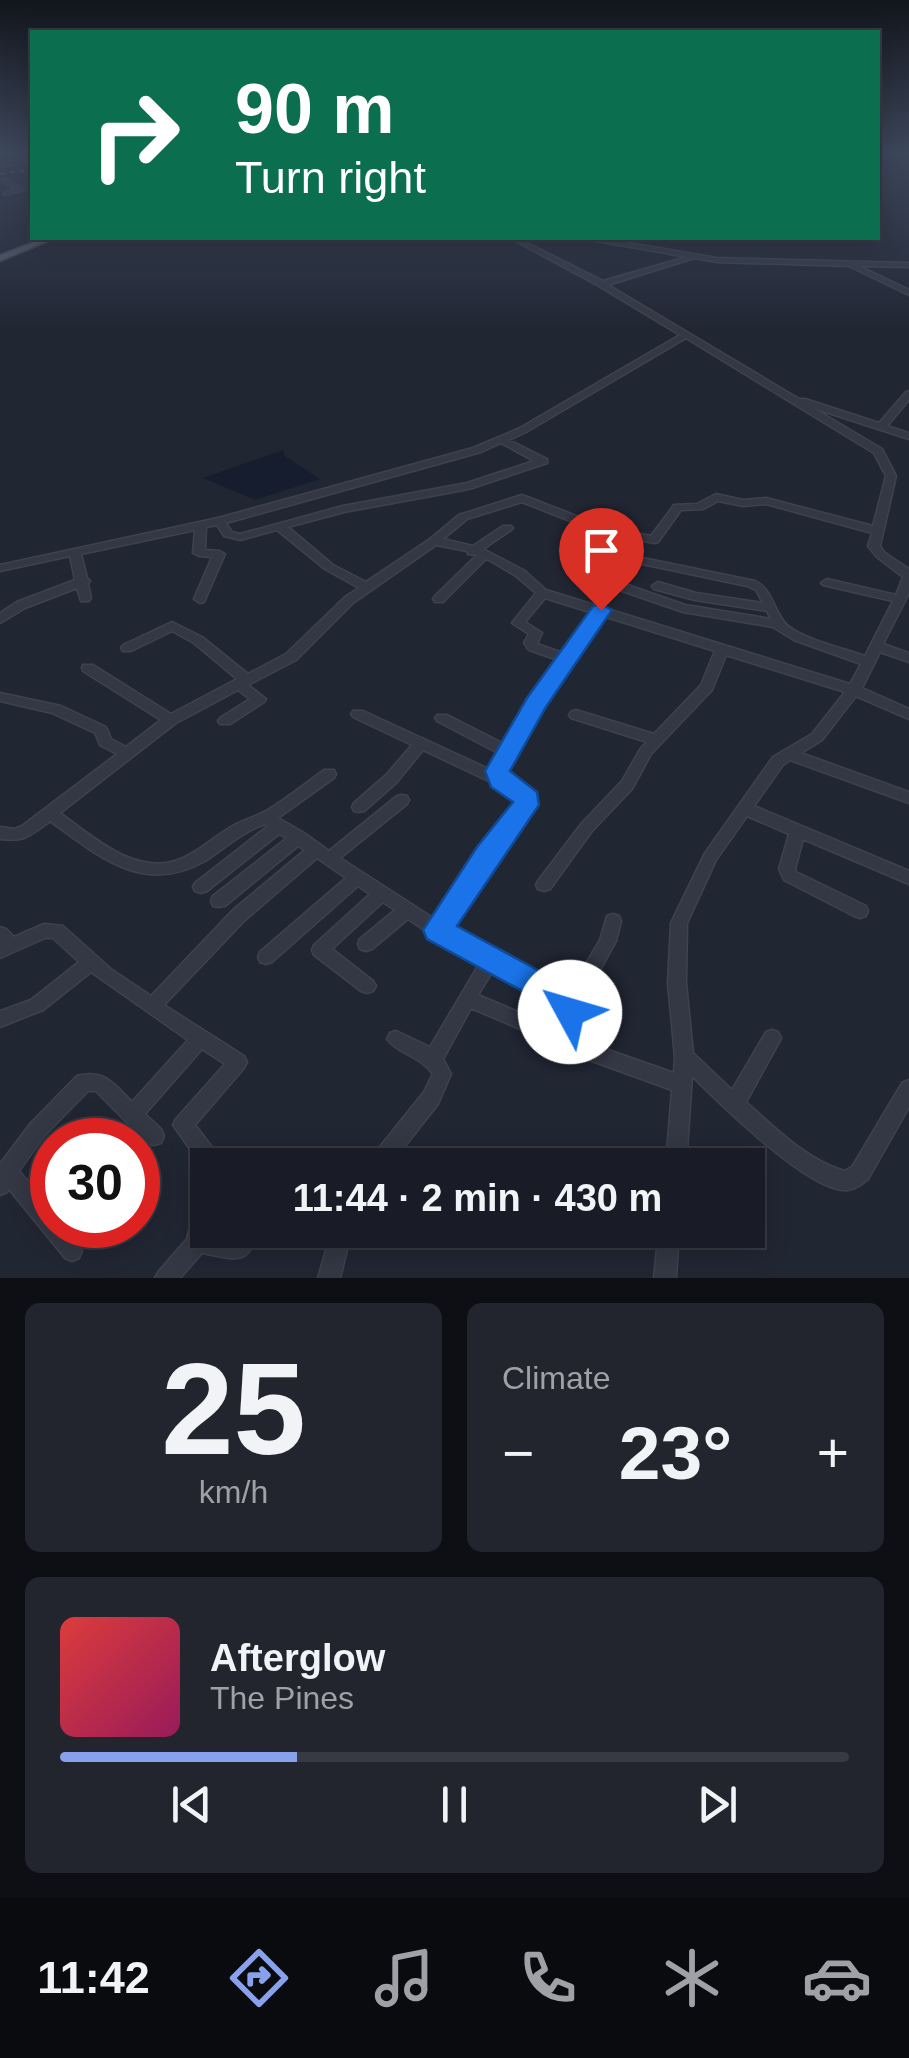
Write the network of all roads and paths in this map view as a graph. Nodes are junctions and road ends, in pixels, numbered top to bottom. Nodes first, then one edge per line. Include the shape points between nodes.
1 (46, 240) edge
2 (516, 240) edge
3 (604, 240) edge
4 (693, 257) junction
5 (0, 258) edge
6 (847, 263) junction
7 (909, 266) edge
8 (602, 284) junction
9 (909, 293) edge
10 (686, 335) junction
11 (909, 394) edge
12 (790, 398) junction
13 (881, 426) junction
14 (909, 436) edge
15 (502, 440) junction
16 (220, 521) junction
17 (200, 525) junction
18 (278, 526) junction
19 (507, 528) dead end
20 (878, 532) junction
21 (434, 541) junction
22 (75, 552) junction
23 (477, 554) junction
24 (906, 566) edge
25 (0, 568) edge
26 (84, 581) junction
27 (826, 583) dead end
28 (658, 586) dead end
29 (366, 587) junction
30 (542, 593) junction
31 (86, 598) dead end
32 (200, 599) dead end
33 (439, 599) dead end
34 (899, 600) junction
35 (771, 608) junction
36 (601, 610) junction
37 (0, 619) edge
38 (780, 626) junction
39 (876, 646) junction
40 (127, 648) dead end
41 (722, 649) junction
42 (566, 658) junction
43 (909, 658) edge
44 (868, 662) junction
45 (88, 668) dead end
46 (241, 681) junction
47 (854, 690) junction
48 (0, 697) edge
49 (358, 714) dead end
50 (909, 714) edge
51 (576, 716) dead end
52 (442, 718) dead end
53 (172, 720) junction
54 (225, 721) dead end
55 (656, 740) junction
56 (421, 743) junction
57 (508, 751) junction
58 (126, 753) junction
59 (790, 754) junction
60 (329, 774) dead end
61 (500, 780) junction
62 (909, 798) edge
63 (402, 800) dead end
64 (358, 806) dead end
65 (744, 808) junction
66 (51, 814) junction
67 (274, 822) junction
68 (798, 830) junction
69 (1, 834) edge
70 (299, 838) junction
71 (323, 853) junction
72 (216, 876) junction
73 (357, 877) junction
74 (909, 878) edge
75 (544, 885) dead end
76 (201, 888) dead end
77 (234, 889) junction
78 (381, 894) junction
79 (219, 901) dead end
80 (254, 902) junction
81 (406, 910) junction
82 (860, 910) dead end
83 (613, 921) dead end
84 (438, 930) junction
85 (4, 943) edge
86 (366, 944) dead end
87 (266, 957) dead end
88 (490, 961) junction
89 (90, 963) junction
90 (366, 986) dead end
91 (467, 998) junction
92 (572, 1004) junction
93 (152, 1006) junction
94 (0, 1019) edge
95 (198, 1036) junction
96 (560, 1038) junction
97 (772, 1038) dead end
98 (396, 1039) dead end
99 (684, 1057) junction
100 (433, 1060) junction
101 (683, 1085) junction
102 (909, 1090) edge
103 (735, 1104) junction
104 (132, 1115) junction
105 (135, 1118) edge
106 (200, 1148) edge
107 (391, 1148) edge
108 (677, 1148) edge
109 (4, 1178) edge
110 (192, 1248) edge
111 (337, 1248) edge
112 (668, 1248) edge
113 (72, 1251) dead end
114 (166, 1278) edge
115 (329, 1278) edge
116 (665, 1278) edge

1 - 5 main road
2 - 8 street
3 - 4 street
4 - 6 street
4 - 8 street
6 - 7 street
6 - 9 street
8 - 10 street
10 - 12 street
10 - 15 street
11 - 13 street
12 - 13 street
12 - 20 street via 878,452 888,466 892,476
13 - 14 street
15 - 16 street
15 - 18 street via 543,461 469,486
16 - 17 street
16 - 18 street via 234,537
17 - 22 street
17 - 32 street via 198,553 220,554
18 - 29 street
19 - 23 street
20 - 21 street via 766,501 716,497 699,507 678,507 659,538 648,540 602,530 522,498 463,517
20 - 24 street via 876,551
21 - 23 street
21 - 29 street
22 - 25 street
22 - 26 street
23 - 30 street via 525,575
23 - 33 street
24 - 34 street via 909,577
26 - 31 street
26 - 37 street
27 - 34 street
28 - 35 street
29 - 46 street via 292,657
30 - 36 street
30 - 42 street via 519,624 535,631 533,647
34 - 39 street
35 - 38 street
35 - 38 street via 757,585 632,559 621,560 606,582 684,608
36 - 41 street
36 - 42 street
38 - 44 street
39 - 43 street
39 - 44 street
40 - 46 street via 172,626 198,640
41 - 47 street
41 - 55 street via 707,687
42 - 57 street
44 - 47 street
45 - 53 street
46 - 53 street
46 - 54 street via 258,699
47 - 50 street
47 - 59 street via 817,737
48 - 58 street via 78,716
49 - 56 street
51 - 55 street
52 - 57 street
53 - 58 street
55 - 75 street
56 - 61 street
56 - 64 street
57 - 61 street
58 - 66 street
59 - 62 street
59 - 65 street
60 - 67 street
61 - 84 street via 523,794 526,805
63 - 71 street
65 - 68 street
65 - 99 street via 710,856 678,924
66 - 67 street via 114,856 164,872 179,870 230,836
66 - 69 street via 26,830
67 - 70 street
67 - 72 street
68 - 74 street
68 - 82 street via 790,876
70 - 71 street
70 - 77 street
71 - 73 street
71 - 80 street
72 - 76 street
72 - 77 street
73 - 78 street
73 - 87 street
77 - 79 street
77 - 80 street
78 - 81 street
78 - 90 street via 320,950
80 - 93 street
81 - 84 street
81 - 86 street
83 - 92 street
84 - 88 street
85 - 89 street via 56,931
88 - 91 street
88 - 92 street
89 - 93 street
89 - 94 street via 38,1004
91 - 96 street
91 - 100 street
92 - 96 street
93 - 95 street
95 - 104 street
95 - 106 street via 238,1062 183,1125
96 - 101 street
97 - 103 street
98 - 100 street
99 - 101 street
99 - 103 street
100 - 107 street via 442,1074 438,1086
101 - 108 street
102 - 103 street via 862,1172 842,1181 792,1153
104 - 105 street
104 - 109 street via 100,1083 84,1082 49,1112
109 - 113 street
110 - 114 street
111 - 115 street
112 - 116 street

